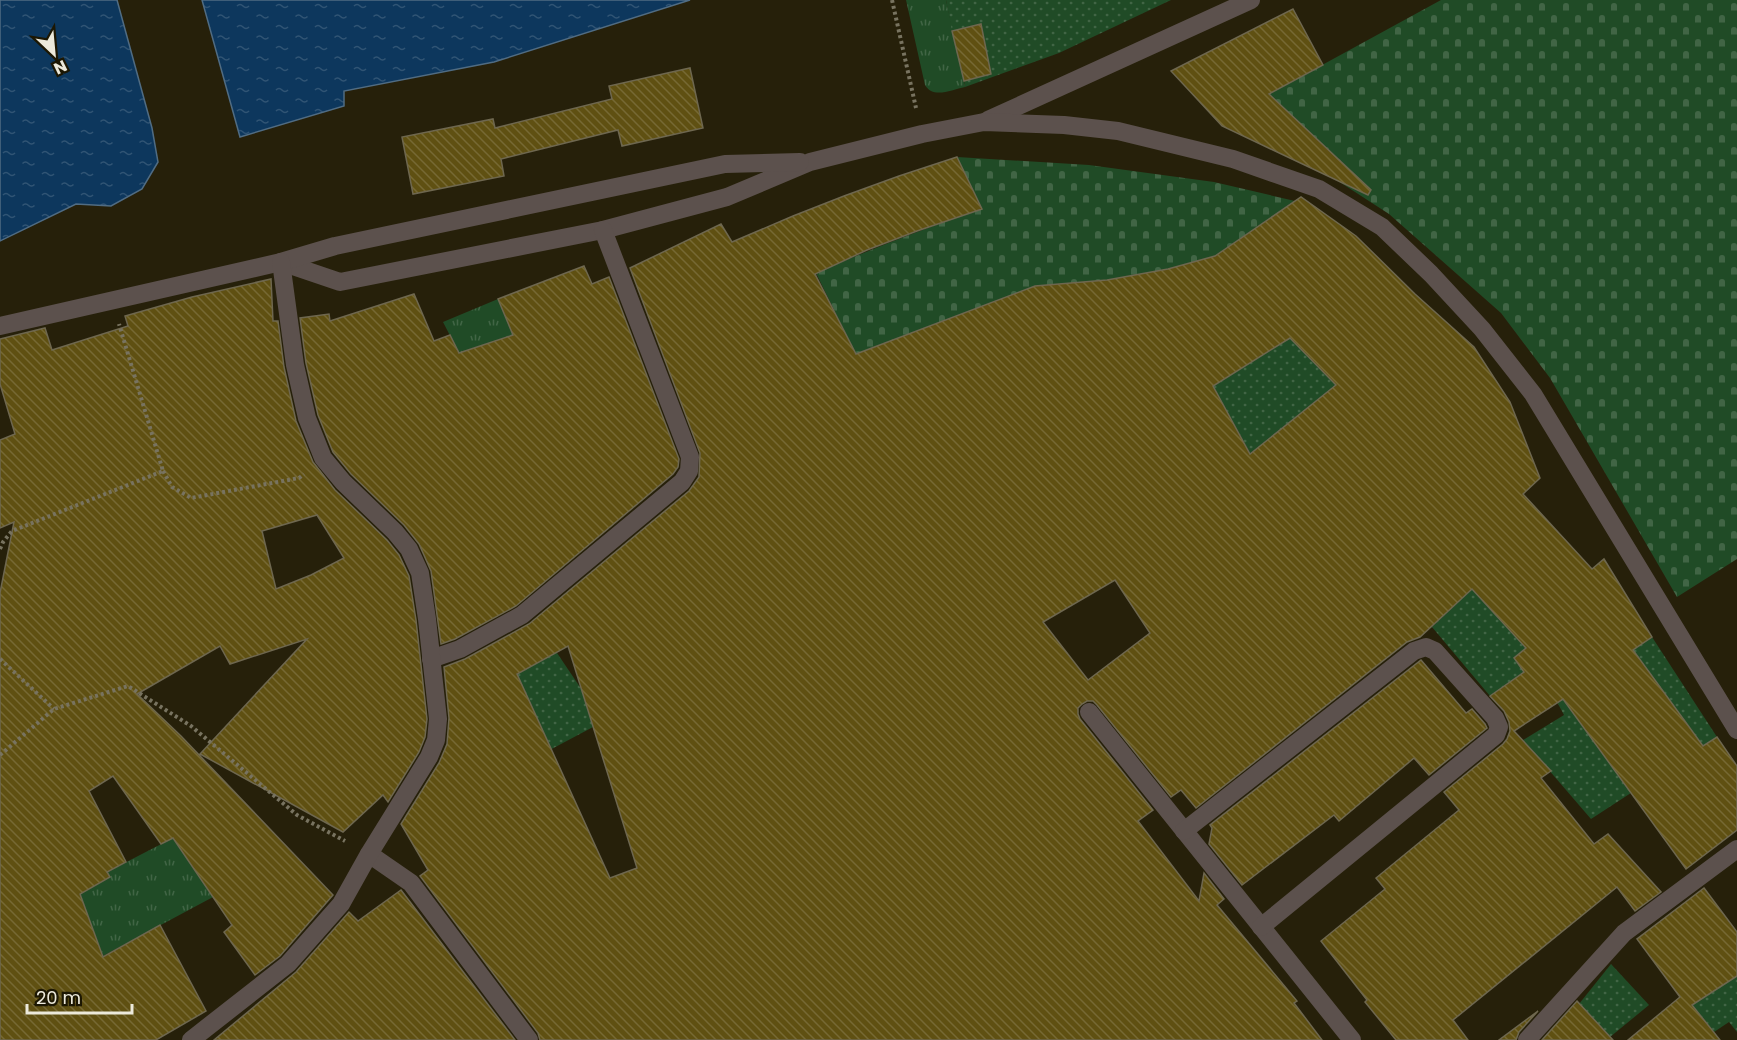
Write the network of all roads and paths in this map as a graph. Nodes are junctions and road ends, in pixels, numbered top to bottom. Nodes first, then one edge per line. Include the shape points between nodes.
1 (892, 0) edge
2 (1251, 0) edge
3 (984, 122) junction
4 (922, 134) junction
5 (810, 162) junction
6 (603, 230) junction
7 (280, 262) junction
8 (111, 301) junction
9 (0, 326) edge
10 (323, 458) junction
11 (163, 471) junction
12 (0, 549) edge
13 (0, 659) edge
14 (432, 659) junction
15 (54, 709) junction
16 (1089, 712) dead end
17 (1737, 730) edge
18 (0, 755) edge
19 (1184, 831) junction
20 (1737, 849) edge
21 (369, 854) junction
22 (1261, 927) junction
23 (191, 1040) edge
24 (530, 1040) edge
25 (1352, 1040) edge
26 (1527, 1040) edge

1 - 4 path
2 - 3 street
3 - 4 street
3 - 17 street via 1118,131 1233,159 1319,189 1382,226 1482,329 1533,394
4 - 5 street
5 - 6 street via 727,197
5 - 7 street via 725,164 335,246
6 - 7 street via 340,282
6 - 14 street via 690,457 689,471 682,482 522,615 460,649
7 - 8 street
7 - 10 street via 304,407
8 - 9 street
8 - 11 path
10 - 11 path via 299,478 191,498 172,487
10 - 14 street via 409,549 420,573
11 - 12 path via 12,531
13 - 15 path
14 - 21 street via 438,719 436,740
15 - 18 path
15 - 21 path via 128,686 191,726 297,816
16 - 19 street
19 - 22 street
19 - 22 street via 1414,651 1426,647 1435,651 1495,718 1499,727 1496,735
20 - 26 street via 1624,933
21 - 23 street via 341,904 288,964
21 - 24 street via 411,883
22 - 25 street

